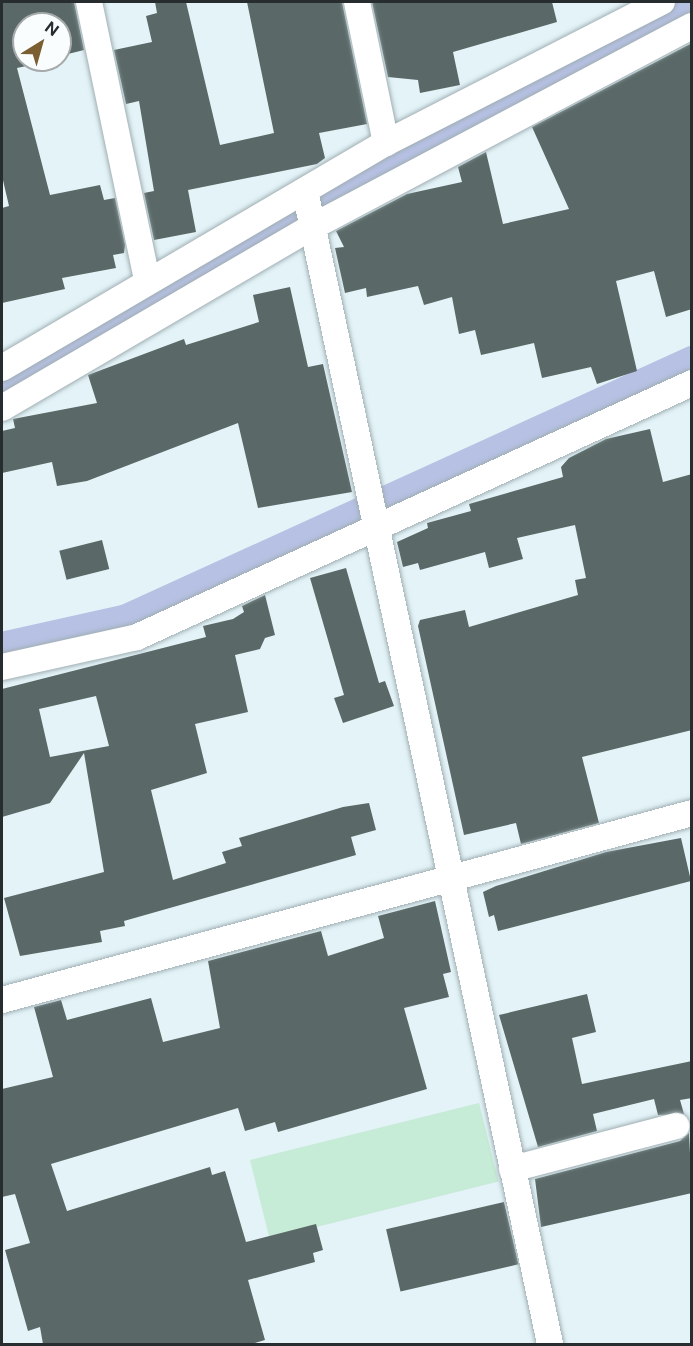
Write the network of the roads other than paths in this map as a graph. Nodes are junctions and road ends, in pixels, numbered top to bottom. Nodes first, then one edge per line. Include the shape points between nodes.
1 (89, 2) edge
2 (357, 2) edge
3 (653, 4) edge
4 (692, 26) edge
5 (386, 142) junction
6 (308, 210) junction
7 (147, 279) junction
8 (2, 368) edge
9 (692, 383) edge
10 (2, 408) edge
11 (376, 527) junction
12 (2, 667) edge
13 (692, 813) edge
14 (452, 881) junction
15 (2, 1000) edge
16 (676, 1126) dead end
17 (512, 1168) junction
18 (550, 1344) edge

1 - 7 street
2 - 5 street
3 - 5 street
4 - 6 street
5 - 6 street
6 - 7 street
6 - 10 street
6 - 11 street
7 - 8 street
9 - 11 street
11 - 12 street via 137,637
11 - 14 street
13 - 14 street
14 - 15 street
14 - 17 street
16 - 17 street
17 - 18 street

